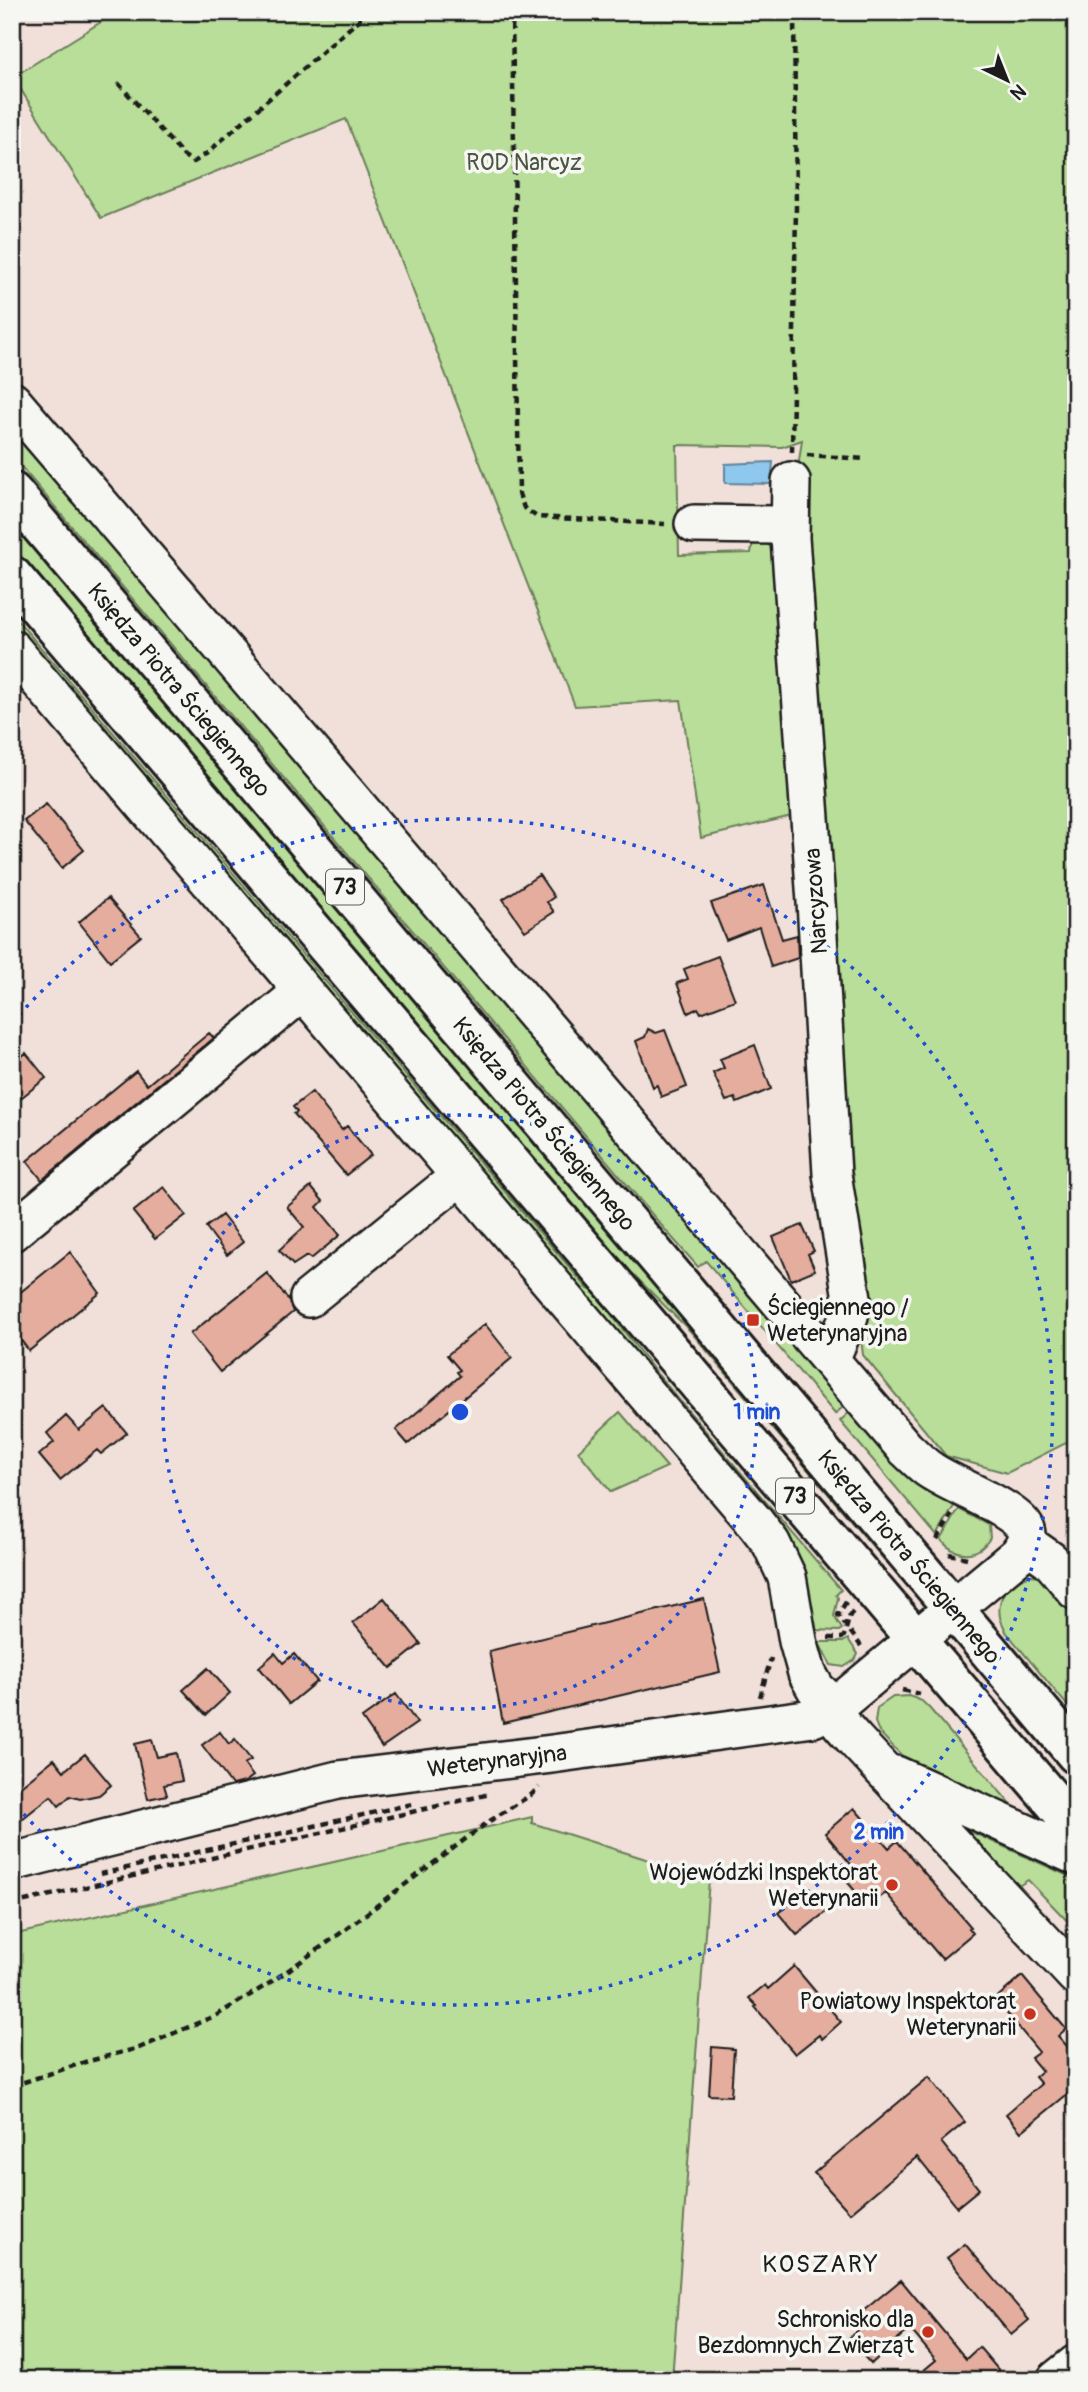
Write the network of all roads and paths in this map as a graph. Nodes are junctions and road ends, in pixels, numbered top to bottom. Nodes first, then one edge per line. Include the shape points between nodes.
1 (368, 12) edge
2 (512, 12) edge
3 (794, 12) edge
4 (118, 83) dead end
5 (12, 401) edge
6 (866, 459) dead end
7 (792, 468) junction
8 (12, 492) edge
9 (686, 525) joint
10 (790, 538) junction
11 (12, 576) edge
12 (12, 649) edge
13 (303, 991) junction
14 (449, 1185) dead end
15 (12, 1232) edge
16 (309, 1298) dead end
17 (830, 1360) junction
18 (956, 1508) dead end
19 (928, 1532) dead end
20 (936, 1541) junction
21 (1026, 1543) junction
22 (941, 1546) dead end
23 (946, 1552) dead end
24 (972, 1558) dead end
25 (1076, 1591) edge
26 (857, 1608) dead end
27 (953, 1609) junction
28 (838, 1615) dead end
29 (847, 1627) junction
30 (820, 1637) dead end
31 (917, 1640) junction
32 (773, 1652) dead end
33 (862, 1654) dead end
34 (898, 1690) dead end
35 (927, 1698) dead end
36 (760, 1706) dead end
37 (835, 1707) junction
38 (1076, 1754) edge
39 (882, 1769) junction
40 (532, 1786) dead end
41 (501, 1792) dead end
42 (422, 1802) dead end
43 (1076, 1828) edge
44 (1076, 1856) edge
45 (12, 1862) edge
46 (87, 1877) dead end
47 (12, 1904) edge
48 (1076, 1976) edge
49 (12, 2086) edge
50 (1076, 2364) edge
51 (1056, 2380) edge

1 - 4 path via 194,162
2 - 9 path via 519,494 524,508 537,517
3 - 7 path
5 - 17 street
6 - 7 path
7 - 10 street, Narcyzowa
8 - 27 main road, Księdza Piotra Ściegiennego / 73
9 - 10 street via 775,525
10 - 17 street, Narcyzowa via 832,1174 852,1298 849,1317
11 - 31 main road, Księdza Piotra Ściegiennego / 73
12 - 13 street
13 - 15 street
13 - 37 street via 771,1543 787,1577 807,1673
14 - 16 street
17 - 21 street via 905,1448 930,1470 1008,1514 1025,1528
18 - 20 path
19 - 20 path
20 - 22 path
21 - 25 street via 1050,1560
21 - 27 street, Weterynaryjna
23 - 24 path
26 - 29 path
27 - 31 street, Weterynaryjna
27 - 38 main road, Księdza Piotra Ściegiennego / 73
28 - 29 path
29 - 30 path via 842,1638
29 - 33 path
31 - 37 street, Weterynaryjna
31 - 43 main road, Księdza Piotra Ściegiennego / 73
32 - 36 path
34 - 35 path
37 - 39 street via 840,1723
37 - 45 street, Weterynaryjna via 813,1718 774,1724 338,1780
39 - 44 street
39 - 48 street
40 - 49 path via 542,1784 334,1938 217,2015 139,2049
41 - 47 path
42 - 46 path
50 - 51 street

